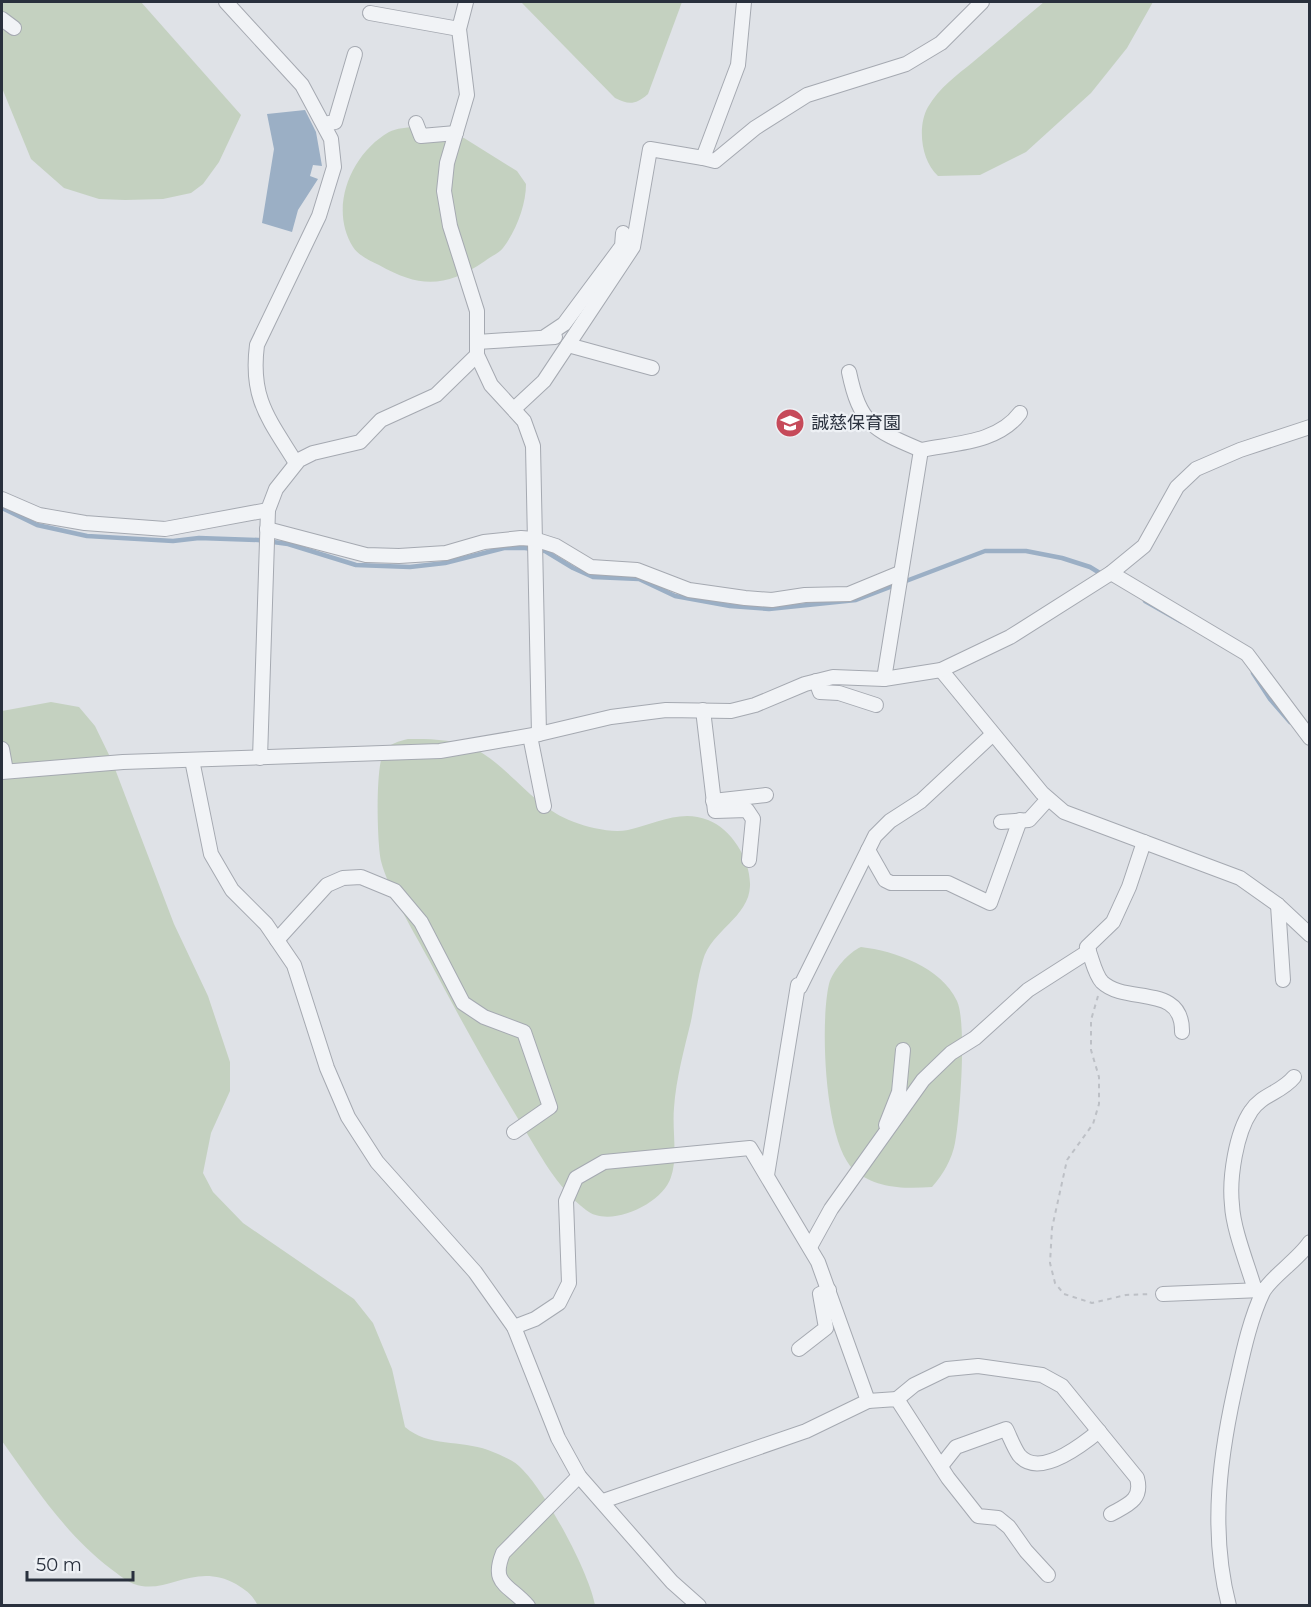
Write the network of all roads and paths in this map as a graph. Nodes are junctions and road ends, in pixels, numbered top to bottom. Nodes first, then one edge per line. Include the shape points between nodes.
1 (226, 2) edge
2 (466, 2) edge
3 (744, 2) edge
4 (982, 2) edge
5 (370, 13) dead end
6 (2, 19) edge
7 (14, 28) dead end
8 (459, 29) junction
9 (355, 54) dead end
10 (416, 123) dead end
11 (324, 124) junction
12 (456, 133) junction
13 (703, 158) junction
14 (623, 233) dead end
15 (546, 336) junction
16 (570, 342) junction
17 (477, 348) junction
18 (652, 368) dead end
19 (849, 372) dead end
20 (515, 408) junction
21 (1020, 413) dead end
22 (1310, 427) edge
23 (921, 450) junction
24 (296, 463) junction
25 (2, 499) edge
26 (268, 510) junction
27 (267, 528) junction
28 (534, 539) junction
29 (900, 573) junction
30 (1111, 573) junction
31 (941, 669) junction
32 (884, 679) junction
33 (816, 681) junction
34 (876, 705) dead end
35 (703, 710) junction
36 (993, 734) junction
37 (535, 735) junction
38 (1310, 738) edge
39 (2, 749) edge
40 (260, 758) junction
41 (192, 760) junction
42 (4, 771) edge
43 (766, 795) dead end
44 (1048, 799) junction
45 (713, 801) junction
46 (544, 806) dead end
47 (1020, 820) junction
48 (1001, 822) dead end
49 (1144, 842) junction
50 (868, 850) junction
51 (749, 860) dead end
52 (1278, 905) junction
53 (1310, 935) edge
54 (277, 940) junction
55 (1089, 951) junction
56 (1283, 980) dead end
57 (1103, 982) junction
58 (1182, 1032) dead end
59 (903, 1050) dead end
60 (1294, 1077) dead end
61 (514, 1132) dead end
62 (884, 1136) junction
63 (767, 1175) junction
64 (1310, 1242) edge
65 (810, 1247) junction
66 (828, 1290) junction
67 (1260, 1290) junction
68 (1163, 1294) joint
69 (514, 1327) junction
70 (799, 1349) dead end
71 (897, 1399) junction
72 (868, 1401) junction
73 (1099, 1431) junction
74 (941, 1466) junction
75 (579, 1476) junction
76 (603, 1502) junction
77 (1111, 1514) dead end
78 (1048, 1575) dead end
79 (528, 1605) edge
80 (699, 1605) edge
81 (1229, 1605) edge

1 - 11 street via 302,85
2 - 8 street
3 - 13 street via 738,65
4 - 13 street via 941,43 906,64 807,95 755,128 715,161
5 - 8 street
6 - 7 street
8 - 12 street via 467,94
9 - 11 street via 335,122
10 - 12 street via 421,136
11 - 24 street via 331,139 334,167 319,216 256,345 254,365 262,407
12 - 17 street via 444,191 450,226 477,311
13 - 16 street via 650,149 633,247
14 - 15 street via 622,246 564,324
15 - 16 street
15 - 17 street
16 - 18 street
16 - 20 street via 543,381
17 - 20 street via 491,385
17 - 24 street via 436,395 381,420 360,442 313,453
19 - 23 street via 853,394 865,419 884,435
20 - 28 street via 532,446
21 - 23 street via 1010,427 992,436
22 - 30 street via 1196,469 1177,487 1144,546
23 - 29 street
24 - 26 street via 276,489
25 - 26 street via 39,515 165,530
26 - 27 street
27 - 28 street via 366,555 446,552 484,542
27 - 40 street
28 - 29 street via 556,546 591,567 637,570 690,590 745,598 772,600 849,594
28 - 37 street
29 - 32 street
30 - 31 street via 1010,637
30 - 38 street via 1247,654
31 - 32 street
31 - 36 street
32 - 33 street via 834,677
33 - 34 street via 820,692 839,693
33 - 35 street via 755,705 731,711
35 - 37 street via 611,717
35 - 45 street
36 - 44 street
36 - 50 street via 921,801 890,821
37 - 40 street via 440,751
37 - 46 street
39 - 42 street
40 - 41 street
41 - 42 street
41 - 54 street via 211,855 232,890
43 - 45 street
44 - 47 street via 1029,820
44 - 49 street via 1064,812
45 - 51 street via 715,811 747,810 753,819
47 - 48 street
47 - 50 street via 990,903 948,883 891,883 885,880
49 - 52 street via 1240,878
49 - 55 street via 1113,922 1088,947
50 - 63 street via 798,985
52 - 53 street
52 - 56 street
54 - 61 street via 327,885 343,878 361,877 394,891 421,922 463,1003 484,1017 524,1032 550,1107
54 - 69 street via 294,965 327,1068 348,1117 377,1162 475,1272
55 - 57 street
55 - 62 street via 1028,990 975,1038 951,1053 923,1080
57 - 58 street via 1116,990 1168,1001 1179,1014
57 - 68 path via 1091,1020 1099,1104 1094,1124 1067,1160 1052,1228 1050,1263 1055,1283 1064,1294 1092,1303 1126,1295
59 - 62 street via 899,1092
60 - 67 street via 1285,1088 1258,1101 1236,1145 1232,1206
62 - 65 street via 831,1209
63 - 65 street
63 - 69 street via 750,1148 604,1162 576,1178 566,1201 569,1283 559,1303
64 - 67 street
65 - 66 street
66 - 70 street via 820,1294 826,1328
66 - 72 street
67 - 68 street
67 - 81 street via 1223,1438 1218,1491 1220,1571
69 - 75 street via 558,1438
71 - 72 street
71 - 73 street via 914,1384 947,1369 978,1366 1042,1374 1062,1386
71 - 74 street
72 - 76 street via 806,1431
73 - 74 street via 1076,1450 1034,1463 1020,1456 1006,1429 956,1447
73 - 77 street via 1137,1478 1140,1488 1136,1500
74 - 78 street via 978,1515 998,1518 1009,1527
75 - 76 street
75 - 79 street via 503,1553 497,1568 499,1580
76 - 80 street via 672,1582

